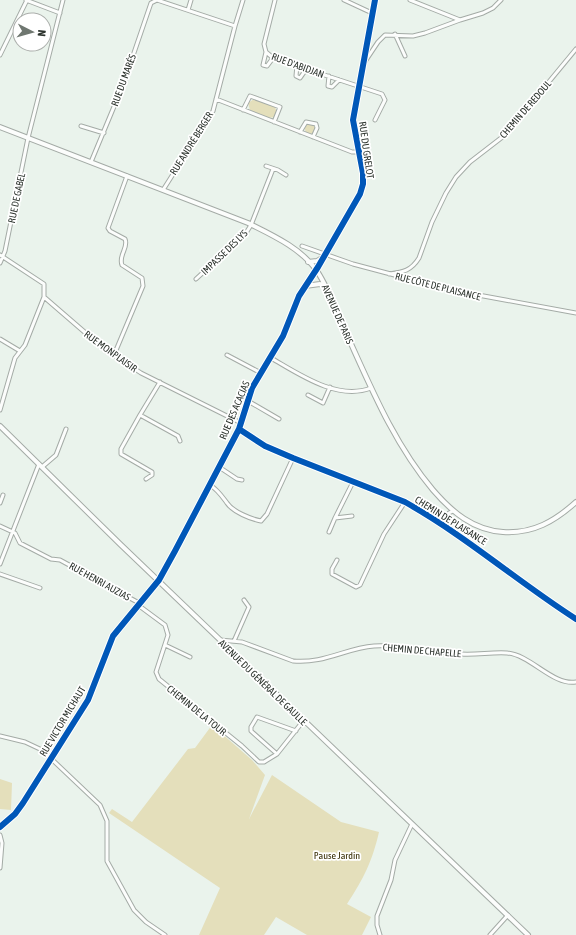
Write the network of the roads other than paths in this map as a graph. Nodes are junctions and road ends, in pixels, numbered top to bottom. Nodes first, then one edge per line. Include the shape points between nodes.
1 (27, 0) edge
2 (63, 0) edge
3 (157, 0) edge
4 (191, 0) edge
5 (242, 0) edge
6 (275, 0) edge
7 (344, 0) edge
8 (375, 0) edge
9 (410, 0) edge
10 (501, 0) edge
11 (35, 1) edge
12 (188, 10) junction
13 (60, 13) junction
14 (372, 13) junction
15 (460, 20) junction
16 (235, 26) junction
17 (395, 34) junction
18 (576, 49) edge
19 (266, 52) junction
20 (0, 53) edge
21 (405, 56) dead end
22 (273, 58) junction
23 (297, 65) junction
24 (307, 68) junction
25 (362, 68) junction
26 (329, 76) junction
27 (339, 80) junction
28 (359, 86) junction
29 (216, 99) junction
30 (243, 110) junction
31 (375, 120) dead end
32 (274, 122) junction
33 (82, 126) dead end
34 (0, 127) edge
35 (300, 132) junction
36 (104, 133) junction
37 (313, 137) junction
38 (28, 138) junction
39 (358, 152) junction
40 (91, 162) junction
41 (266, 166) dead end
42 (273, 169) junction
43 (286, 175) dead end
44 (127, 176) junction
45 (163, 190) junction
46 (251, 225) junction
47 (302, 246) dead end
48 (324, 255) junction
49 (2, 256) edge
50 (308, 262) junction
51 (0, 263) edge
52 (316, 269) junction
53 (389, 274) junction
54 (196, 279) dead end
55 (304, 286) junction
56 (325, 286) junction
57 (44, 297) junction
58 (576, 313) edge
59 (0, 339) edge
60 (20, 351) junction
61 (114, 355) junction
62 (228, 355) dead end
63 (271, 358) junction
64 (261, 373) junction
65 (160, 382) junction
66 (330, 387) junction
67 (371, 388) junction
68 (308, 395) dead end
69 (248, 401) junction
70 (0, 410) edge
71 (140, 415) junction
72 (279, 419) dead end
73 (241, 423) junction
74 (1, 429) edge
75 (66, 429) dead end
76 (239, 429) junction
77 (180, 441) dead end
78 (293, 458) junction
79 (40, 466) junction
80 (219, 467) junction
81 (146, 479) dead end
82 (242, 480) dead end
83 (353, 482) junction
84 (210, 484) junction
85 (3, 495) dead end
86 (405, 502) junction
87 (576, 502) edge
88 (0, 503) edge
89 (452, 511) junction
90 (352, 516) dead end
91 (335, 518) junction
92 (0, 526) edge
93 (445, 526) junction
94 (12, 532) junction
95 (329, 532) dead end
96 (337, 560) dead end
97 (0, 564) edge
98 (0, 574) edge
99 (158, 580) junction
100 (40, 588) dead end
101 (244, 600) dead end
102 (139, 604) junction
103 (576, 619) edge
104 (220, 640) junction
105 (234, 641) junction
106 (166, 645) junction
107 (190, 657) dead end
108 (575, 683) edge
109 (304, 720) junction
110 (296, 731) junction
111 (0, 736) edge
112 (277, 754) junction
113 (52, 758) junction
114 (412, 824) junction
115 (0, 827) edge
116 (0, 835) edge
117 (0, 868) edge
118 (508, 915) junction
119 (165, 935) edge
120 (380, 935) edge
121 (490, 935) edge
122 (528, 935) edge

1 - 11 street
1 - 20 street
2 - 13 street, RUE DE GABEL
3 - 12 street, RUE DU MARÈS
3 - 36 street, RUE DU MARÈS via 151,3
4 - 12 street
5 - 16 street
6 - 19 street, RUE D'ABIDJAN via 264,44
7 - 14 street
8 - 14 main road, RUE DU GRELOT
9 - 15 street
10 - 15 street via 483,13
11 - 13 street
12 - 16 street, RUE DU MARÈS
13 - 38 street, RUE DE GABEL
14 - 25 main road, RUE DU GRELOT
15 - 17 street via 413,36
16 - 29 street, RUE ANDRÉ BERGER
17 - 21 street
17 - 25 street via 385,35 378,42
18 - 53 street, CHEMIN DE REDOUL via 505,135 470,162 456,177 446,193 413,267 406,272
19 - 22 street, RUE D'ABIDJAN
19 - 22 street via 264,65 267,66
22 - 23 street, RUE D'ABIDJAN
23 - 24 street, RUE D'ABIDJAN
23 - 24 street via 296,76 300,78
24 - 26 street, RUE D'ABIDJAN
25 - 28 main road, RUE DU GRELOT
26 - 27 street, RUE D'ABIDJAN
26 - 27 street via 328,86 332,87
27 - 28 street, RUE D'ABIDJAN
28 - 31 street, RUE D'ABIDJAN via 384,95
28 - 39 main road, RUE DU GRELOT via 352,120
29 - 30 street
29 - 45 street, RUE ANDRÉ BERGER via 213,111 184,153
30 - 32 street
30 - 32 street via 250,96 280,107
32 - 35 street
33 - 36 street
34 - 38 main road, AVENUE DE PARIS
35 - 37 street
35 - 37 street via 306,122 316,124
36 - 40 street, RUE DU MARÈS
37 - 39 street
38 - 40 main road, AVENUE DE PARIS
38 - 49 street, RUE DE GABEL
39 - 48 main road, RUE DU GRELOT via 363,173 361,189
40 - 44 main road, AVENUE DE PARIS
41 - 42 street
42 - 43 street
42 - 46 street, IMPASSE DES LYS
44 - 45 main road, AVENUE DE PARIS
44 - 61 street via 108,228 125,239 122,265 142,278 143,286
45 - 46 main road, AVENUE DE PARIS
46 - 50 main road, AVENUE DE PARIS via 279,239
46 - 54 street, IMPASSE DES LYS via 246,233
47 - 48 street, RUE CÔTE DE PLAISANCE
48 - 50 main road via 317,261
48 - 52 main road, RUE DU GRELOT
48 - 53 street, RUE CÔTE DE PLAISANCE
49 - 51 street, RUE DE GABEL
49 - 57 street via 44,284
50 - 52 main road, AVENUE DE PARIS
52 - 55 main road, RUE DES ACACIAS
52 - 56 main road, AVENUE DE PARIS
53 - 58 street, RUE CÔTE DE PLAISANCE via 474,295
55 - 56 main road
55 - 63 main road, RUE DES ACACIAS
56 - 67 main road, AVENUE DE PARIS
57 - 60 street via 25,345
57 - 61 street, RUE MONPLAISIR
59 - 60 street
60 - 70 street via 10,371
61 - 65 street, RUE MONPLAISIR
62 - 64 street
63 - 64 main road, RUE DES ACACIAS
63 - 66 street
64 - 69 main road, RUE DES ACACIAS
65 - 71 street
65 - 73 street, RUE MONPLAISIR
66 - 67 street via 355,392
66 - 68 street via 323,403
67 - 89 main road, AVENUE DE PARIS via 418,472
69 - 72 street
69 - 73 main road, RUE DES ACACIAS
71 - 77 street via 178,436
71 - 81 street via 121,448 121,454 152,472
73 - 76 main road, RUE DES ACACIAS
74 - 79 main road, AVENUE DU GÉNÉRAL DE GAULLE
75 - 79 street via 56,455
76 - 78 street, CHEMIN DE PLAISANCE via 265,446
76 - 80 main road, RUE DES ACACIAS
78 - 83 street, CHEMIN DE PLAISANCE
78 - 84 street via 267,514 261,521 233,508
79 - 94 street
79 - 99 main road, AVENUE DU GÉNÉRAL DE GAULLE
80 - 82 street
80 - 84 main road, RUE DES ACACIAS
83 - 86 street, CHEMIN DE PLAISANCE
83 - 91 street
84 - 99 main road, RUE DES ACACIAS
85 - 88 street
86 - 93 street, CHEMIN DE PLAISANCE
86 - 96 street via 384,534 360,585 350,585 332,574
87 - 89 main road, AVENUE DE PARIS via 554,521 526,531 511,533 481,528
89 - 93 street
90 - 91 street
91 - 95 street
92 - 94 street, RUE HENRI AUZIAS
93 - 103 street, CHEMIN DE PLAISANCE
94 - 97 street
94 - 102 street, RUE HENRI AUZIAS via 20,543 51,559 60,560
98 - 100 street
99 - 102 main road, RUE VICTOR MICHAUT
99 - 104 main road, AVENUE DU GÉNÉRAL DE GAULLE
101 - 105 street via 249,607
102 - 106 street, CHEMIN DE LA TOUR via 165,625 168,635
102 - 113 main road, RUE VICTOR MICHAUT via 113,636 88,700
104 - 105 street, CHEMIN DE CHAPELLE
104 - 109 main road, AVENUE DU GÉNÉRAL DE GAULLE
105 - 108 street, CHEMIN DE CHAPELLE via 302,662 313,662 373,646 462,654 509,653 558,679
106 - 107 street
106 - 112 street, CHEMIN DE LA TOUR via 156,672 159,679 259,762 264,762
109 - 110 street
109 - 114 main road, AVENUE DU GÉNÉRAL DE GAULLE
110 - 112 street
110 - 112 street via 257,717 251,731
111 - 113 street via 26,742
113 - 115 main road, RUE VICTOR MICHAUT via 19,808
113 - 119 street via 100,805 107,821 107,861 134,910
114 - 118 main road, AVENUE DU GÉNÉRAL DE GAULLE
114 - 120 street via 395,860 391,880 377,916 376,925
116 - 117 street
118 - 121 street
118 - 122 main road, AVENUE DU GÉNÉRAL DE GAULLE

